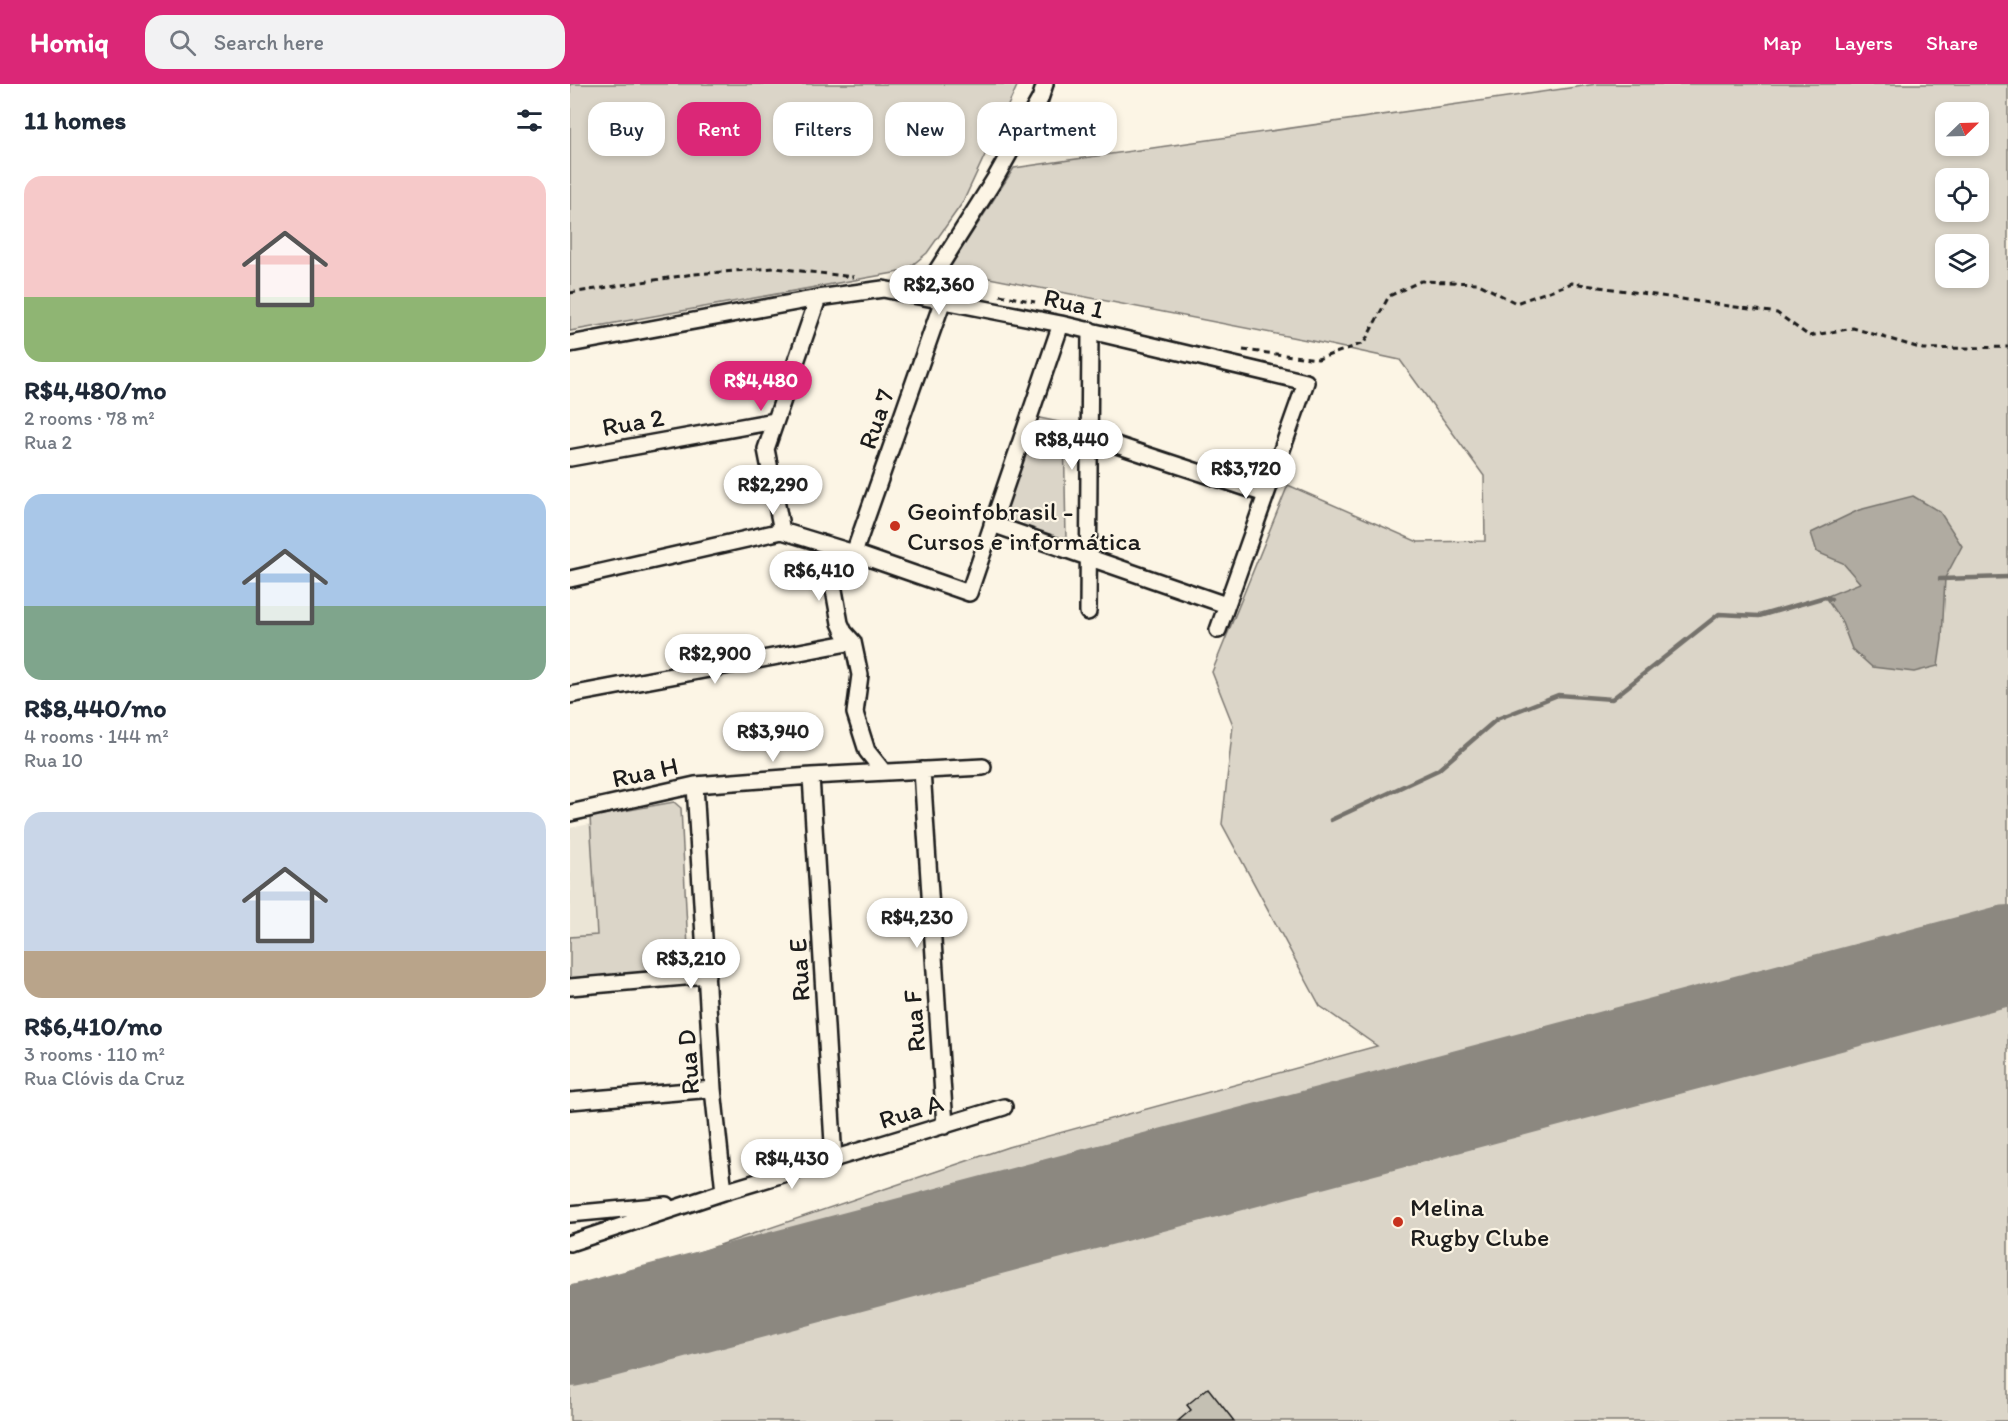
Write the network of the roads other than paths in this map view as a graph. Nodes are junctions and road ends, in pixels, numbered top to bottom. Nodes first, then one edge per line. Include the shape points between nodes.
1 (1045, 84) edge
2 (921, 296) junction
3 (818, 298) junction
4 (943, 300) junction
5 (1061, 324) junction
6 (1090, 330) junction
7 (570, 344) edge
8 (775, 420) junction
9 (1089, 436) junction
10 (570, 458) edge
11 (1265, 494) junction
12 (992, 524) junction
13 (782, 531) junction
14 (831, 546) junction
15 (854, 553) junction
16 (1088, 556) junction
17 (570, 579) edge
18 (1226, 605) junction
19 (1088, 612) dead end
20 (1218, 630) dead end
21 (853, 642) junction
22 (570, 695) edge
23 (983, 767) dead end
24 (922, 770) junction
25 (883, 771) junction
26 (811, 776) junction
27 (695, 785) junction
28 (570, 813) edge
29 (707, 975) junction
30 (570, 987) edge
31 (713, 1089) junction
32 (570, 1101) edge
33 (1004, 1107) dead end
34 (945, 1126) junction
35 (834, 1160) junction
36 (724, 1192) junction
37 (695, 1203) junction
38 (570, 1214) edge
39 (570, 1243) edge

1 - 2 street via 996,177
2 - 3 street, Rua 1 via 884,289
2 - 4 street, Rua 1
3 - 7 street, Rua 1
3 - 8 street
4 - 5 street, Rua 1
4 - 15 street, Rua 7
5 - 6 street, Rua 1
5 - 12 street
6 - 9 street
6 - 11 street, Rua 1 via 1306,382
8 - 10 street, Rua 2
8 - 13 street via 766,449
9 - 11 street
9 - 16 street
11 - 18 street, Rua 1
12 - 15 street via 969,593
12 - 16 street
13 - 14 street
13 - 17 street
14 - 15 street
14 - 21 street via 829,562 840,623
16 - 18 street
16 - 19 street
18 - 20 street, Rua 1
21 - 22 street
21 - 25 street via 860,675 855,713 867,751
23 - 24 street, Rua H
24 - 25 street, Rua H
24 - 34 street, Rua F
25 - 26 street, Rua H
26 - 27 street, Rua H
26 - 35 street, Rua E
27 - 28 street, Rua H
27 - 29 street, Rua D
29 - 30 street
29 - 31 street, Rua D
31 - 32 street
31 - 36 street, Rua D
33 - 34 street, Rua A
34 - 35 street, Rua A
35 - 36 street, Rua A
36 - 37 street, Rua A
37 - 38 street, Rua A
37 - 39 street, Rua A

